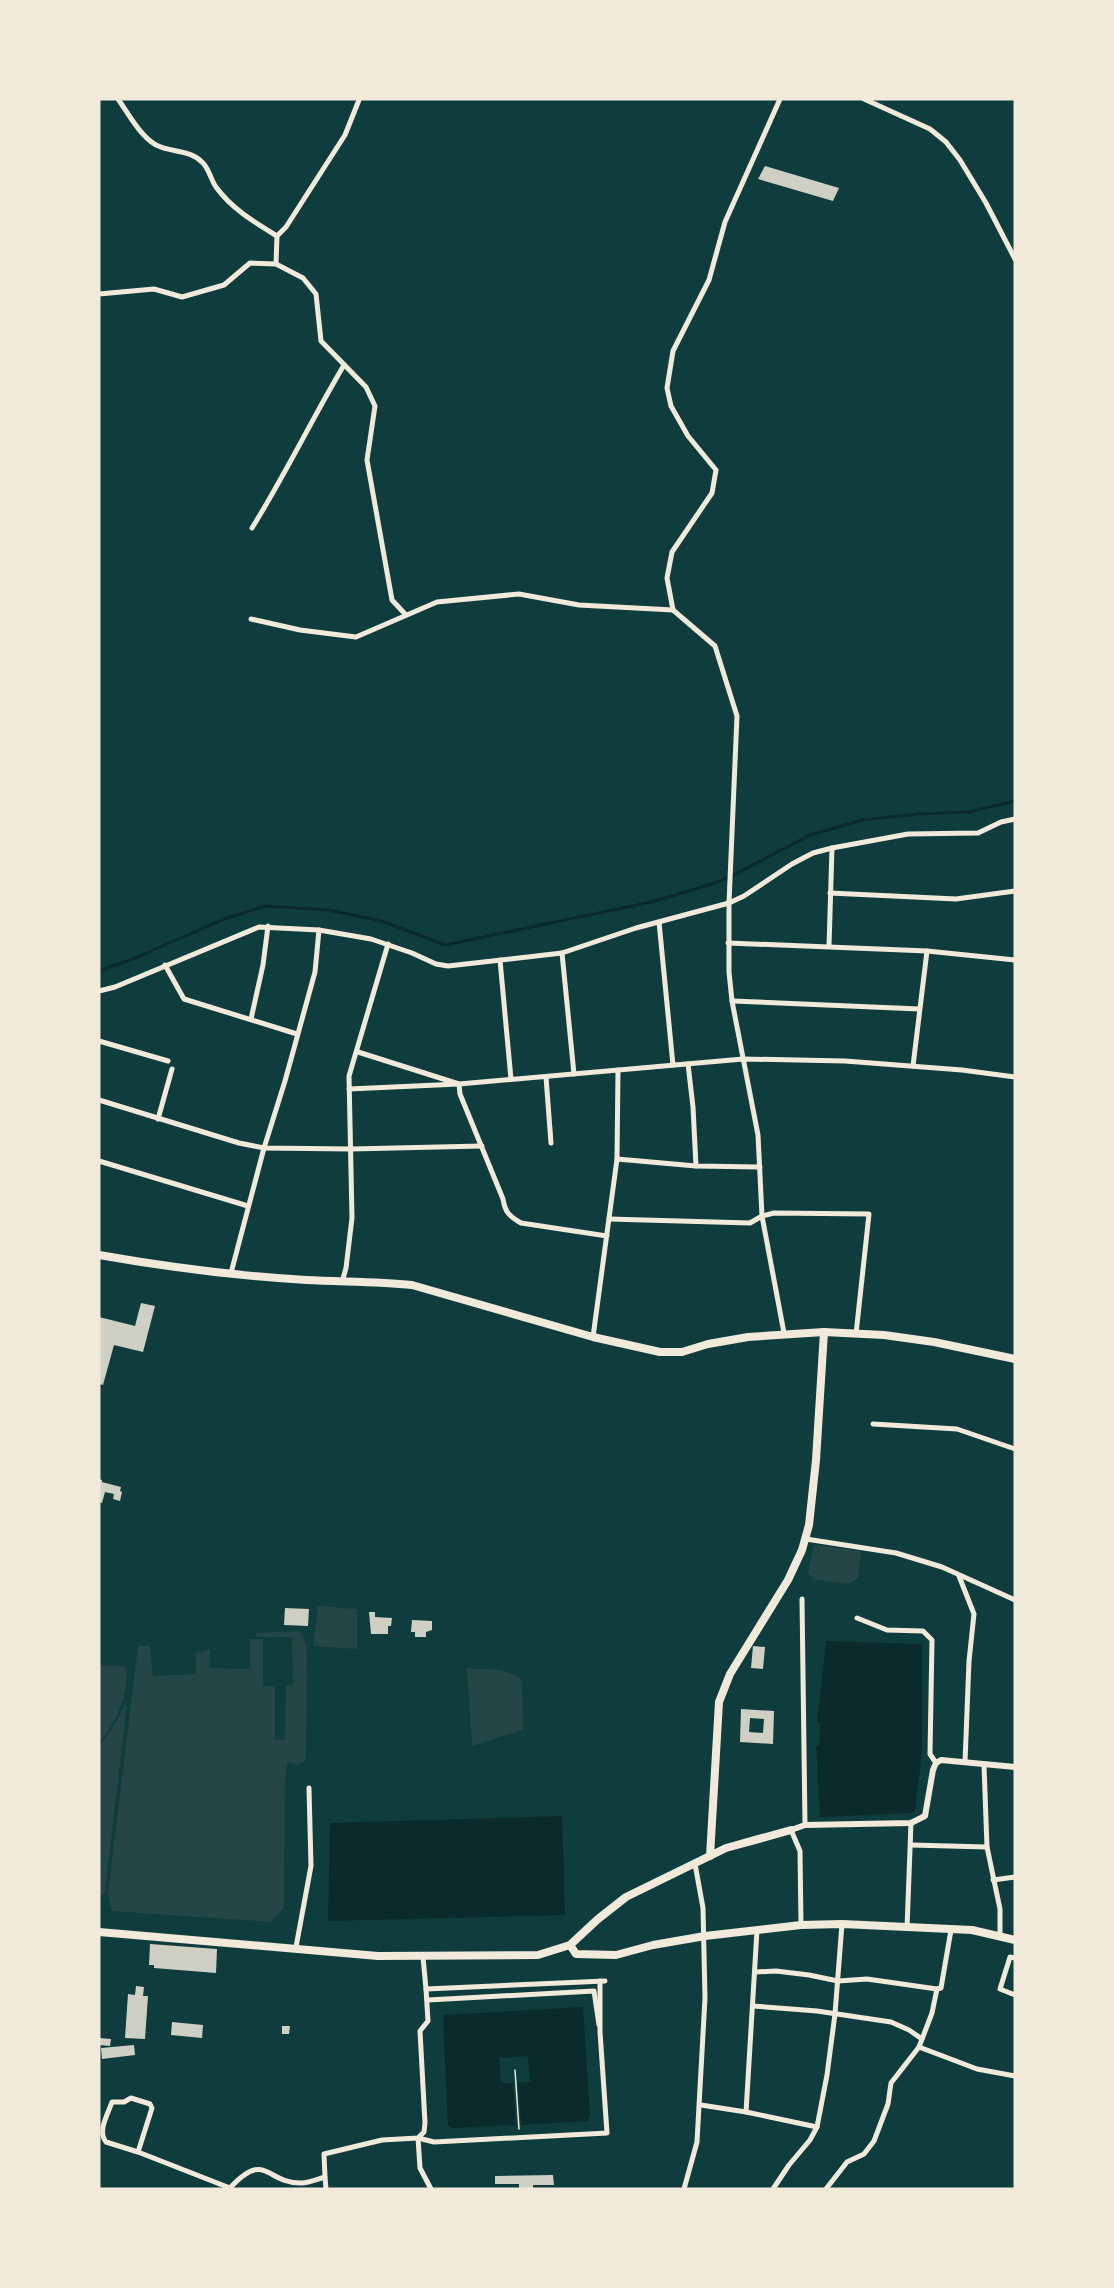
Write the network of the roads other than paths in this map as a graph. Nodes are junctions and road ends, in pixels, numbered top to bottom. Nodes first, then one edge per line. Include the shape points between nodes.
1 (118, 99) edge
2 (359, 99) edge
3 (780, 99) edge
4 (864, 99) edge
5 (277, 236) junction
6 (1015, 259) edge
7 (276, 264) junction
8 (99, 294) edge
9 (344, 365) junction
10 (252, 528) dead end
11 (674, 610) junction
12 (406, 615) junction
13 (251, 619) dead end
14 (1015, 819) edge
15 (832, 848) junction
16 (1015, 891) edge
17 (830, 892) junction
18 (729, 903) junction
19 (659, 922) junction
20 (268, 926) junction
21 (319, 930) junction
22 (728, 943) junction
23 (388, 944) junction
24 (829, 946) junction
25 (927, 951) junction
26 (562, 953) junction
27 (500, 960) junction
28 (1015, 960) edge
29 (165, 965) junction
30 (99, 991) edge
31 (732, 1001) junction
32 (919, 1009) junction
33 (251, 1019) junction
34 (297, 1034) junction
35 (99, 1041) edge
36 (358, 1052) junction
37 (744, 1059) junction
38 (168, 1061) dead end
39 (688, 1064) junction
40 (673, 1065) junction
41 (913, 1066) junction
42 (172, 1070) dead end
43 (618, 1070) junction
44 (574, 1074) junction
45 (546, 1077) junction
46 (1015, 1077) edge
47 (511, 1079) junction
48 (459, 1084) junction
49 (349, 1089) junction
50 (99, 1100) edge
51 (158, 1119) junction
52 (551, 1143) dead end
53 (482, 1146) junction
54 (264, 1148) junction
55 (351, 1149) junction
56 (617, 1160) junction
57 (99, 1161) edge
58 (696, 1166) junction
59 (760, 1167) junction
60 (248, 1206) junction
61 (762, 1216) junction
62 (609, 1219) junction
63 (607, 1236) junction
64 (99, 1255) edge
65 (231, 1273) junction
66 (342, 1282) junction
67 (824, 1332) junction
68 (784, 1333) junction
69 (856, 1334) junction
70 (593, 1336) junction
71 (1015, 1359) edge
72 (873, 1424) dead end
73 (1015, 1449) edge
74 (806, 1539) junction
75 (959, 1575) junction
76 (802, 1599) dead end
77 (1015, 1600) edge
78 (857, 1618) dead end
79 (936, 1762) junction
80 (965, 1762) junction
81 (984, 1765) junction
82 (1015, 1767) edge
83 (309, 1788) dead end
84 (911, 1823) junction
85 (805, 1825) junction
86 (790, 1830) junction
87 (911, 1845) junction
88 (987, 1847) junction
89 (710, 1856) junction
90 (695, 1864) junction
91 (1015, 1877) edge
92 (993, 1880) junction
93 (842, 1924) junction
94 (801, 1925) junction
95 (907, 1929) junction
96 (757, 1930) junction
97 (951, 1930) junction
98 (99, 1932) edge
99 (705, 1936) junction
100 (1000, 1937) junction
101 (1015, 1940) edge
102 (570, 1945) junction
103 (296, 1947) junction
104 (423, 1957) junction
105 (1015, 1958) edge
106 (755, 1972) junction
107 (838, 1981) junction
108 (426, 1989) junction
109 (937, 1989) junction
110 (1015, 1995) edge
111 (428, 2000) junction
112 (753, 2006) junction
113 (835, 2014) junction
114 (600, 2032) junction
115 (922, 2039) junction
116 (919, 2047) junction
117 (1015, 2076) edge
118 (700, 2105) junction
119 (746, 2112) junction
120 (817, 2127) junction
121 (418, 2138) junction
122 (138, 2152) junction
123 (325, 2177) junction
124 (230, 2188) edge
125 (775, 2188) edge
126 (326, 2189) edge
127 (431, 2189) edge
128 (684, 2189) edge
129 (826, 2189) edge

1 - 5 street via 154,144 191,153 204,164 215,186 233,207
2 - 5 street via 345,135
3 - 11 street via 725,222 709,280 673,351 667,388 671,406 688,436 716,470 712,493 672,552 667,579
4 - 6 street via 930,129 946,142 986,203
5 - 7 street
7 - 8 street via 250,263 224,285 182,297 154,289
7 - 9 street via 303,278 316,294 321,341
9 - 10 street
9 - 12 street via 366,387 375,406 367,460 392,600
11 - 12 street via 579,605 519,594 437,602
11 - 18 street via 715,646 736,716
12 - 13 street via 356,637
14 - 15 street via 978,833 908,834
15 - 17 street
15 - 18 street via 792,864
16 - 17 street via 956,898
17 - 24 street
18 - 19 street
18 - 22 street
19 - 26 street
19 - 40 street
20 - 21 street
20 - 29 street via 241,933
20 - 33 street
21 - 23 street
21 - 34 street via 315,972
22 - 24 street
22 - 31 street
23 - 27 street via 448,966
23 - 36 street
24 - 25 street
25 - 28 street
25 - 32 street
26 - 27 street
26 - 44 street
27 - 47 street
29 - 30 street
29 - 33 street via 184,999
31 - 32 street
31 - 37 street
32 - 41 street
33 - 34 street
34 - 54 street
35 - 38 street
36 - 48 street
36 - 49 street via 349,1076
37 - 39 street
37 - 41 street
37 - 59 street
39 - 40 street
39 - 58 street
40 - 43 street
41 - 46 street
42 - 51 street
43 - 44 street
43 - 56 street
44 - 45 street
45 - 47 street
45 - 52 street
47 - 48 street
48 - 49 street
48 - 53 street
49 - 55 street
50 - 51 street
51 - 54 street
53 - 55 street
53 - 63 street via 509,1216 521,1223
54 - 55 street
54 - 60 street
55 - 66 street via 352,1218
56 - 58 street
56 - 62 street
57 - 60 street
58 - 59 street
59 - 61 street
60 - 65 street
61 - 62 street via 750,1223
61 - 68 street
61 - 69 street via 869,1214
62 - 63 street
63 - 70 street
64 - 65 main road
65 - 66 main road
66 - 70 main road via 412,1285
67 - 68 main road
67 - 69 main road
67 - 74 main road via 816,1460
68 - 70 main road via 748,1336 669,1353
69 - 71 main road via 934,1342
72 - 73 street via 957,1429
74 - 75 street via 896,1553
74 - 89 main road via 788,1580 730,1674 719,1702
75 - 77 street
75 - 80 street via 974,1614
76 - 85 street
78 - 79 street via 887,1630 924,1631 932,1640 930,1754
79 - 80 street
79 - 84 street via 925,1816
80 - 81 street
81 - 82 street
81 - 88 street
83 - 103 street via 311,1866
84 - 85 street
84 - 87 street
85 - 86 street
86 - 89 main road
86 - 94 street via 800,1851
87 - 88 street
87 - 95 street
88 - 92 street
89 - 90 main road
90 - 99 street
90 - 102 main road via 626,1897
91 - 92 street
92 - 100 street via 1000,1909
93 - 94 main road
93 - 95 main road
93 - 107 street
94 - 96 main road
95 - 97 main road
96 - 99 main road
96 - 106 street
97 - 100 main road
97 - 109 street via 941,1988
98 - 103 main road
99 - 102 main road via 616,1955 576,1954
99 - 118 street
100 - 101 main road
102 - 104 main road via 538,1955
103 - 104 main road
104 - 108 street
105 - 110 street via 1010,1957 1000,1989
106 - 107 street via 776,1971
106 - 112 street
107 - 109 street via 867,1979
107 - 113 street
108 - 111 street
108 - 114 street via 602,1981
109 - 115 street
111 - 114 street via 594,1990
111 - 121 street via 428,2021 420,2031 425,2123
112 - 113 street
112 - 119 street
113 - 115 street via 891,2022
113 - 120 street
114 - 121 street via 607,2133 434,2142
115 - 116 street
116 - 117 street via 976,2069
116 - 129 street via 891,2084 874,2141 864,2154 847,2162
118 - 119 street
118 - 128 street via 698,2142
119 - 120 street
120 - 125 street
121 - 123 street via 382,2140 324,2154
121 - 127 street via 420,2168
122 - 122 street via 102,2138 112,2102 132,2098 150,2104
122 - 124 street
123 - 124 street via 302,2183 255,2169
123 - 126 street

